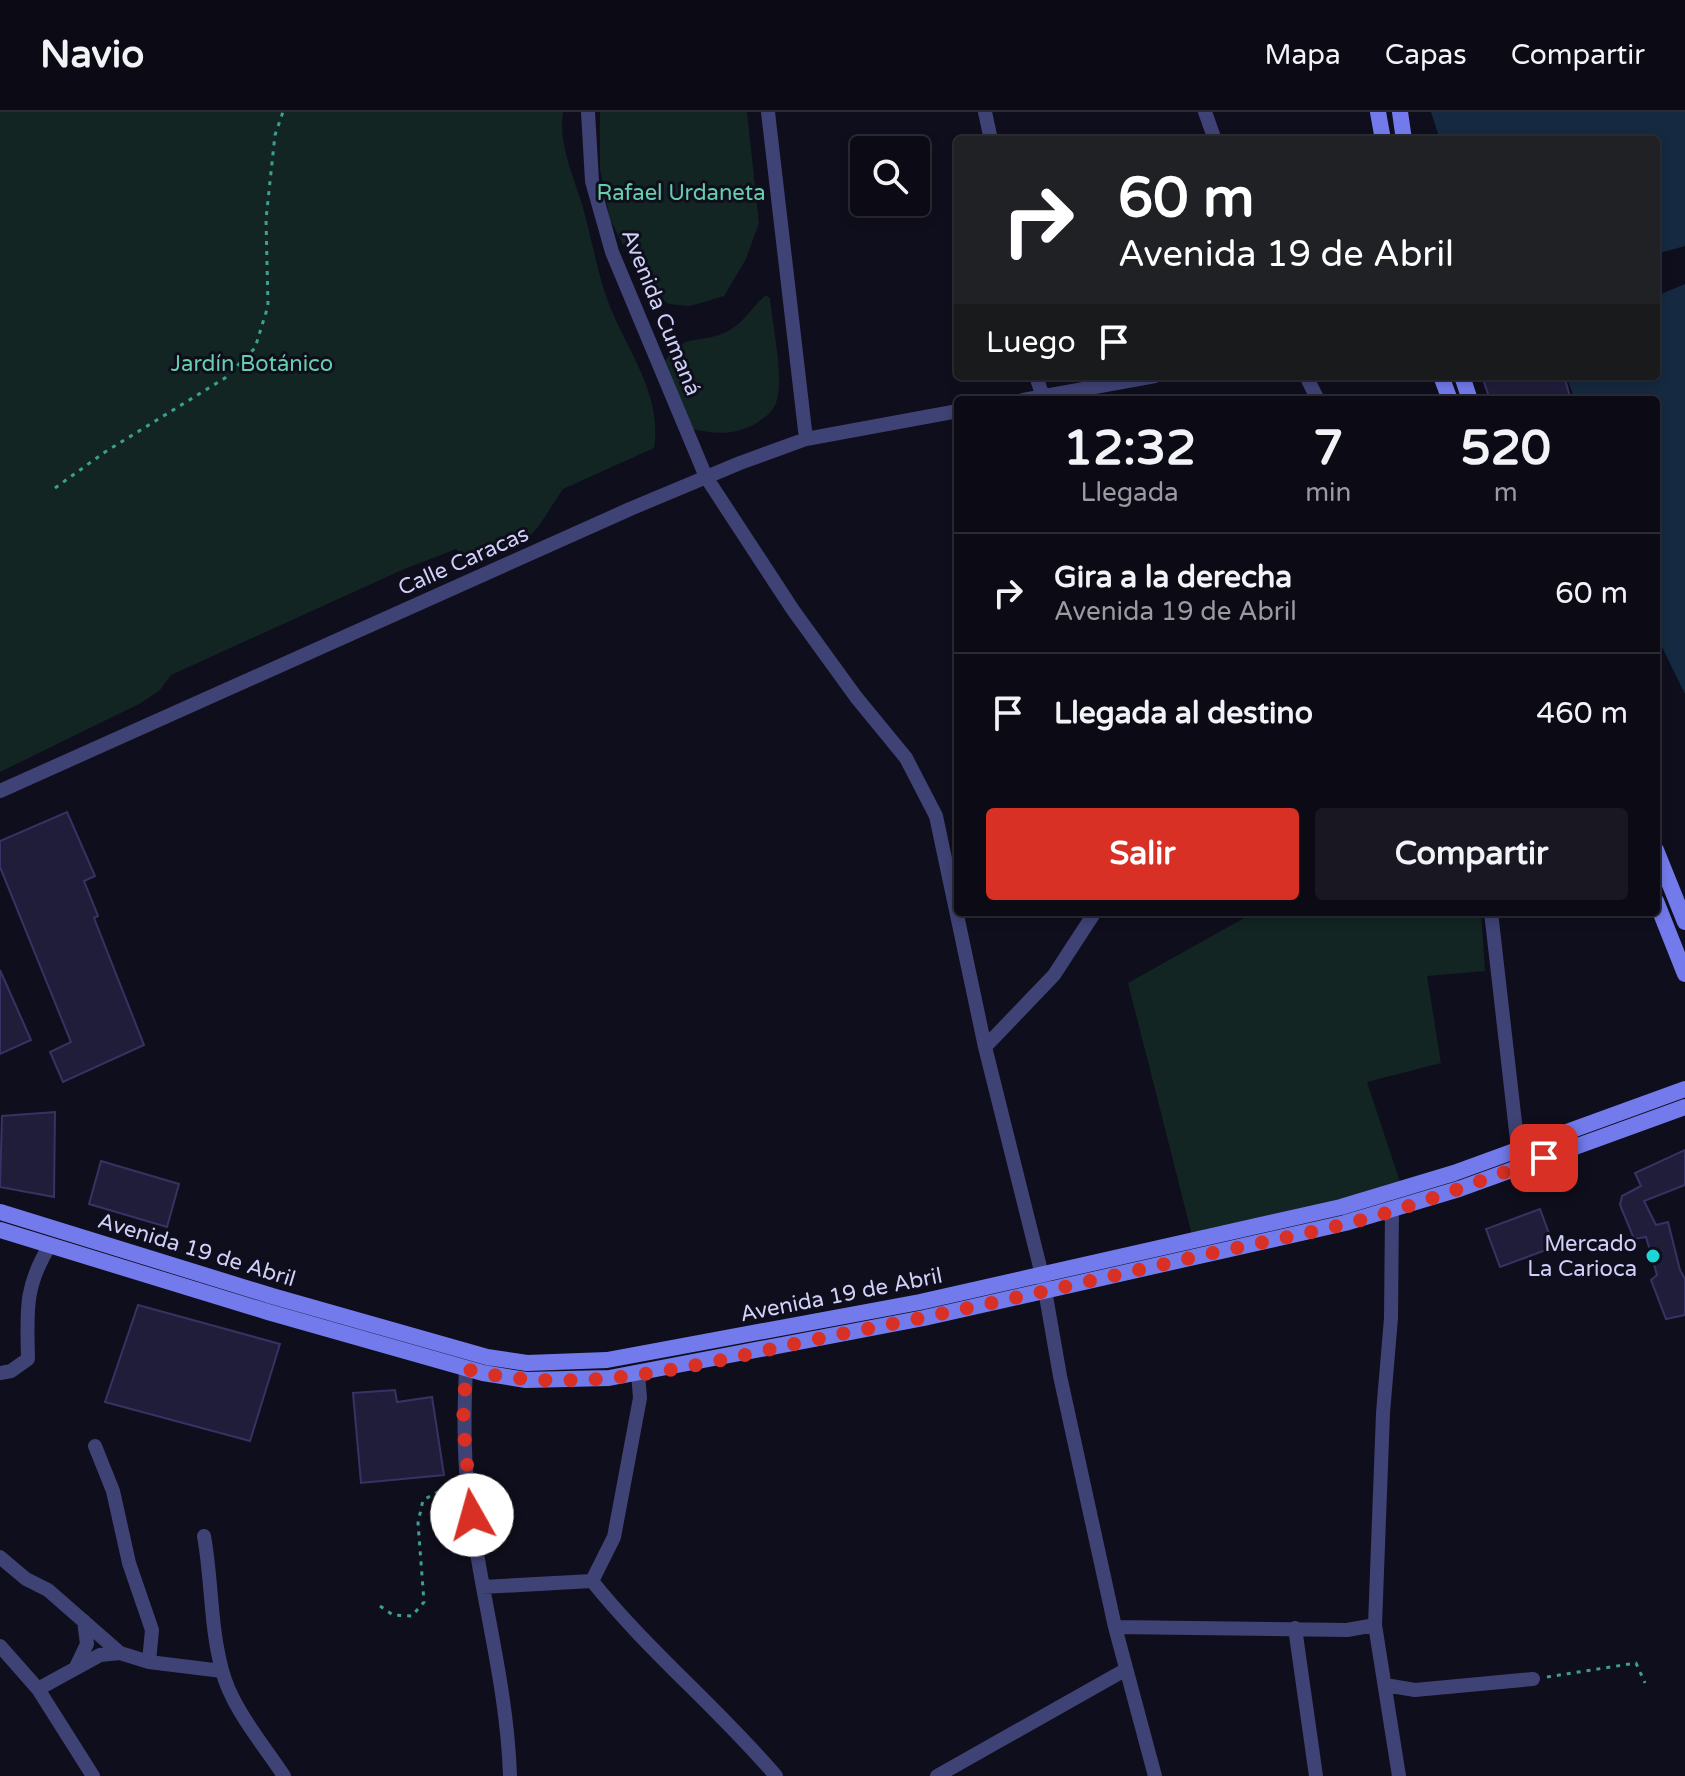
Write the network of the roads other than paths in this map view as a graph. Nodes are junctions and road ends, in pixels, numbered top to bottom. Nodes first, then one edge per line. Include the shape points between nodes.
1 (588, 112) edge
2 (768, 112) edge
3 (985, 112) edge
4 (1205, 112) edge
5 (1378, 112) edge
6 (1400, 112) edge
7 (990, 136) edge
8 (1214, 136) edge
9 (1382, 136) edge
10 (1403, 136) edge
11 (1134, 380) edge
12 (1048, 396) edge
13 (954, 412) edge
14 (806, 439) junction
15 (706, 477) junction
16 (0, 791) edge
17 (1660, 860) edge
18 (954, 901) edge
19 (1660, 911) edge
20 (957, 916) edge
21 (1092, 916) edge
22 (1491, 916) edge
23 (1685, 922) edge
24 (1685, 974) edge
25 (985, 1047) junction
26 (1685, 1089) edge
27 (1685, 1107) edge
28 (1518, 1149) junction
29 (1392, 1211) junction
30 (0, 1212) edge
31 (0, 1230) edge
32 (50, 1245) junction
33 (1044, 1283) junction
34 (466, 1369) junction
35 (0, 1373) edge
36 (638, 1373) junction
37 (95, 1446) dead end
38 (204, 1536) dead end
39 (0, 1557) edge
40 (592, 1581) junction
41 (483, 1587) junction
42 (84, 1621) junction
43 (1375, 1625) junction
44 (1115, 1627) junction
45 (1295, 1628) junction
46 (0, 1646) edge
47 (120, 1653) junction
48 (149, 1662) junction
49 (75, 1670) junction
50 (1125, 1670) junction
51 (222, 1671) junction
52 (1533, 1679) road end
53 (1385, 1685) junction
54 (38, 1689) junction
55 (942, 1772) edge
56 (93, 1776) edge
57 (284, 1776) edge
58 (510, 1776) edge
59 (776, 1776) edge
60 (925, 1776) edge
61 (1155, 1776) edge
62 (1316, 1776) edge
63 (1399, 1776) edge

1 - 15 street, Avenida Cumaná via 592,181 612,252
2 - 14 street
3 - 7 street
4 - 8 street
5 - 9 street
6 - 10 street
11 - 12 street
13 - 14 street, Calle Caracas
14 - 15 street, Calle Caracas
15 - 16 street, Calle Caracas
15 - 18 street, Avenida Cumaná via 793,610 906,758 936,816
17 - 23 street
19 - 24 street
20 - 25 street, Avenida Cumaná
21 - 25 street via 1054,975
22 - 28 street
25 - 33 street, Avenida Cumaná
26 - 28 street, Avenida 19 de Abril
27 - 29 street, Avenida 19 de Abril
28 - 33 street, Avenida 19 de Abril via 1354,1204
29 - 33 street, Avenida 19 de Abril
29 - 43 street
30 - 33 street, Avenida 19 de Abril via 303,1305 487,1357 527,1363 667,1352
31 - 32 street, Avenida 19 de Abril
32 - 34 street, Avenida 19 de Abril
32 - 35 street via 34,1272 28,1299 28,1359
33 - 36 street, Avenida 19 de Abril via 924,1318
33 - 44 street, Avenida Cumaná
34 - 36 street, Avenida 19 de Abril via 526,1380
34 - 41 street via 467,1479
36 - 40 street via 638,1410 614,1537
37 - 48 street via 152,1630
38 - 51 street
39 - 42 street
40 - 41 street
40 - 59 street
41 - 58 street
42 - 47 street
42 - 49 street via 87,1644
43 - 45 street
43 - 53 street
44 - 45 street
44 - 50 street, Avenida Cumaná
45 - 62 street
46 - 54 street
47 - 48 street
47 - 49 street via 100,1655
48 - 51 street
49 - 54 street
50 - 55 street
50 - 61 street, Avenida Cumaná
51 - 57 street
52 - 53 street via 1415,1690
53 - 63 street
54 - 56 street
55 - 60 street

